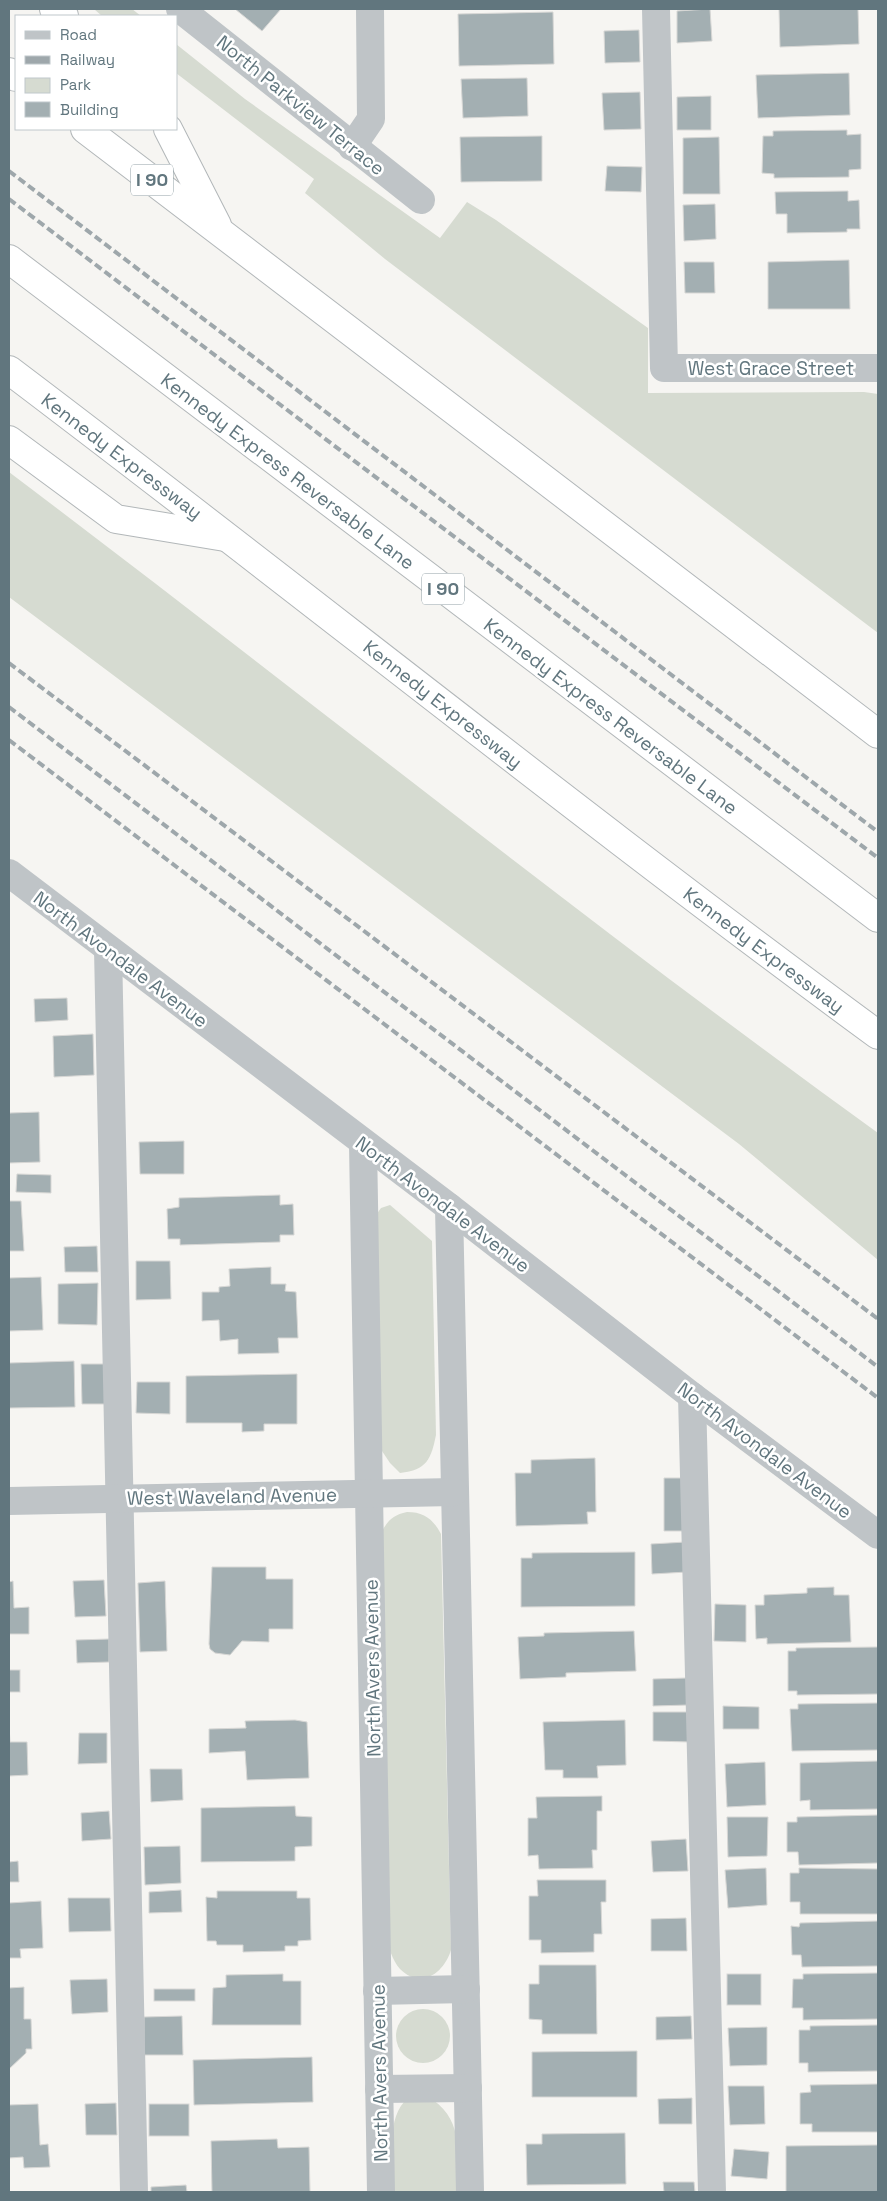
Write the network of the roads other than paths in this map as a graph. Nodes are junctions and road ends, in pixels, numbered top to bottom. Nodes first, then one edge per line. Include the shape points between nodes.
1 (180, 9) edge
2 (370, 9) edge
3 (656, 9) edge
4 (85, 130) edge
5 (169, 130) edge
6 (352, 147) junction
7 (422, 200) dead end
8 (220, 230) junction
9 (9, 259) edge
10 (878, 368) edge
11 (9, 370) edge
12 (9, 440) edge
13 (229, 537) junction
14 (878, 734) edge
15 (9, 873) edge
16 (878, 918) edge
17 (108, 949) junction
18 (878, 1034) edge
19 (363, 1144) junction
20 (449, 1207) junction
21 (692, 1396) junction
22 (454, 1492) junction
23 (368, 1494) junction
24 (119, 1499) junction
25 (9, 1501) edge
26 (878, 1535) edge
27 (466, 1989) junction
28 (377, 1991) junction
29 (468, 2088) junction
30 (379, 2089) junction
31 (134, 2192) edge
32 (381, 2192) edge
33 (470, 2192) edge
34 (712, 2192) edge

1 - 6 street, North Parkview Terrace
2 - 6 street via 371,118
3 - 10 street, West Grace Street via 664,368
4 - 8 highway, I 90
5 - 8 highway
6 - 7 street, North Parkview Terrace
8 - 14 highway, I 90
9 - 16 highway, Kennedy Express Reversable Lane / I 90
11 - 13 highway, Kennedy Expressway
12 - 13 highway via 116,519
13 - 18 highway, Kennedy Expressway via 682,889
15 - 17 street, North Avondale Avenue
17 - 19 street, North Avondale Avenue
17 - 24 street
19 - 20 street, North Avondale Avenue
19 - 23 street, North Avers Avenue
20 - 21 street, North Avondale Avenue
20 - 22 street
21 - 26 street, North Avondale Avenue
21 - 34 street
22 - 23 street, West Waveland Avenue
22 - 27 street
23 - 24 street, West Waveland Avenue
23 - 28 street, North Avers Avenue
24 - 25 street, West Waveland Avenue
24 - 31 street
27 - 28 street
27 - 29 street
28 - 30 street, North Avers Avenue
29 - 30 street
29 - 33 street
30 - 32 street, North Avers Avenue

